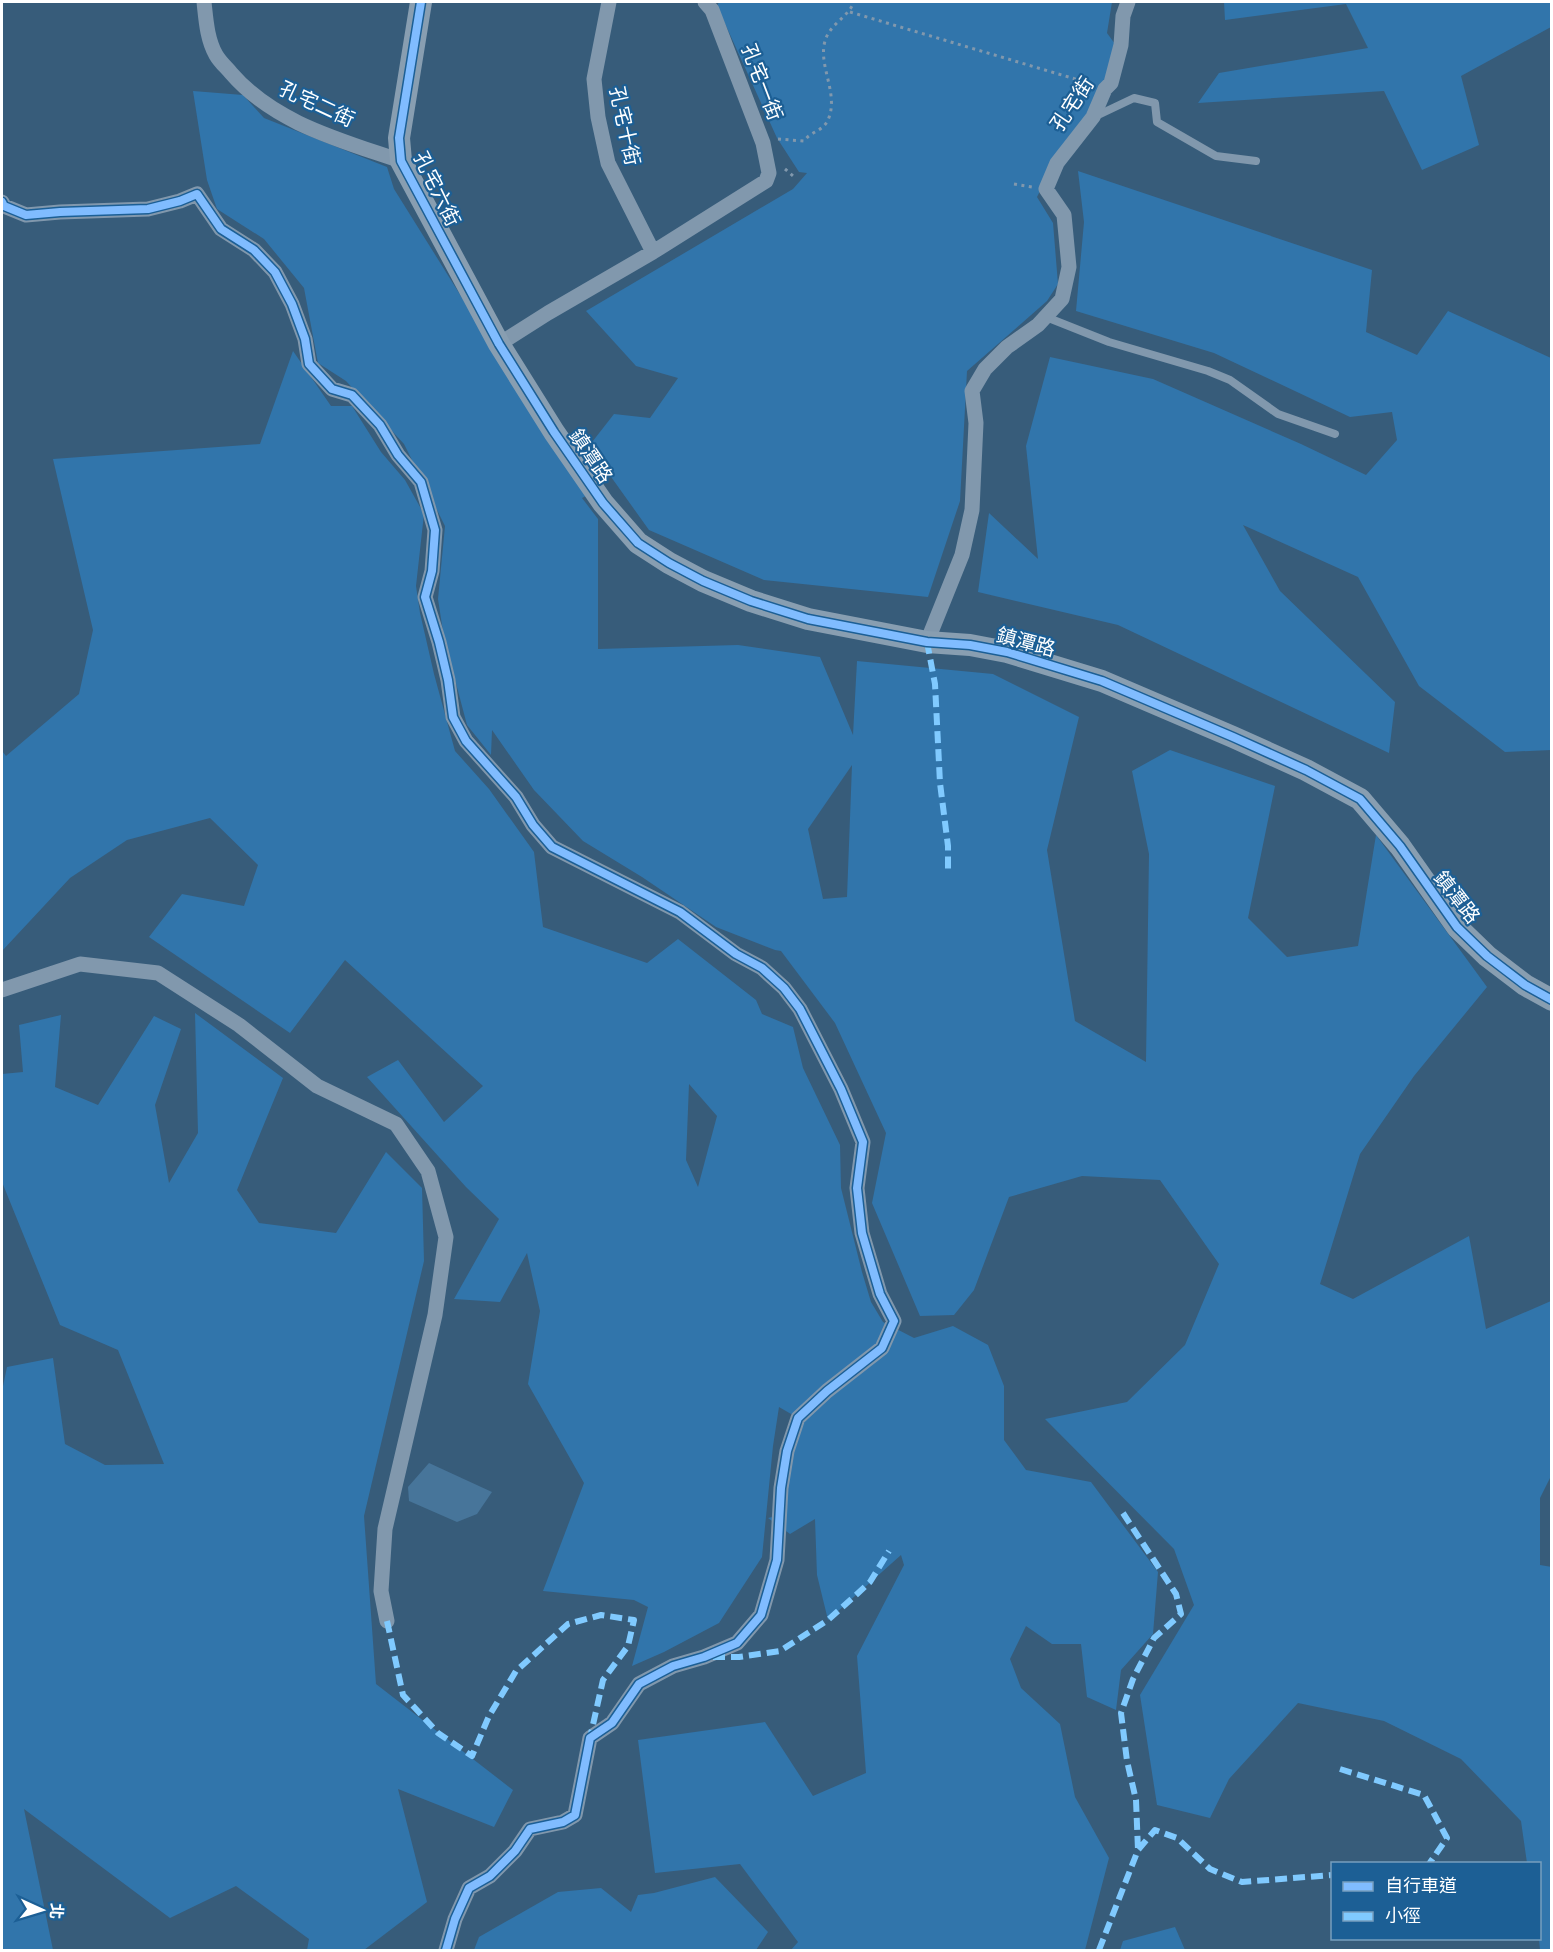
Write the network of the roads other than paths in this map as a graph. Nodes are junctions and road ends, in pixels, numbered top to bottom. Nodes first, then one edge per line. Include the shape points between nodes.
1 (204, 2) edge
2 (421, 2) edge
3 (609, 2) edge
4 (705, 2) edge
5 (1128, 2) edge
6 (1093, 117) junction
7 (401, 160) junction
8 (1256, 161) dead end
9 (2, 202) edge
10 (652, 252) junction
11 (1046, 317) junction
12 (499, 344) junction
13 (1335, 434) dead end
14 (927, 642) junction
15 (2, 990) edge
16 (1551, 1000) edge
17 (387, 1621) dead end
18 (446, 1950) edge

1 - 7 street, 孔宅二街 via 208,32 217,56 241,84 277,113
2 - 7 street, 孔宅六街 via 399,138
3 - 10 street, 孔宅十街 via 594,79 598,117 608,164
4 - 10 street, 孔宅一街 via 712,10 763,143 769,173 766,181
5 - 6 street, 孔宅街 via 1112,83 1105,89
6 - 8 lane via 1134,98 1155,103 1157,122 1178,135 1216,156
6 - 11 street, 孔宅街 via 1058,163 1046,189 1064,214 1069,267 1062,299
7 - 12 street, 孔宅六街
9 - 18 street via 26,215 148,209 197,195 221,228 254,250 275,272 305,339 309,364 332,389 352,395 380,425 421,482 435,530 432,571 424,597 439,642 453,717 466,741 552,847 680,912 736,954 762,968 784,988 800,1009 863,1142 857,1188 862,1233 880,1294 894,1321 882,1348 798,1418 781,1488 777,1560 761,1615 737,1643 673,1666 639,1684 612,1723 590,1738 575,1815 530,1830 490,1876 469,1888
10 - 12 street
11 - 13 lane via 1109,342 1208,371 1230,380 1278,414
11 - 14 street via 1007,346 972,391 976,423 972,510 962,555
12 - 14 street, 鎮潭路 via 603,503 638,543 703,581 751,601 808,619
14 - 16 street, 鎮潭路 via 1007,652 1102,681 1306,770 1360,799 1400,846 1457,927 1506,971
15 - 17 street via 80,964 158,973 239,1025 316,1086 396,1124 428,1171 447,1237 435,1315 385,1529 381,1591

